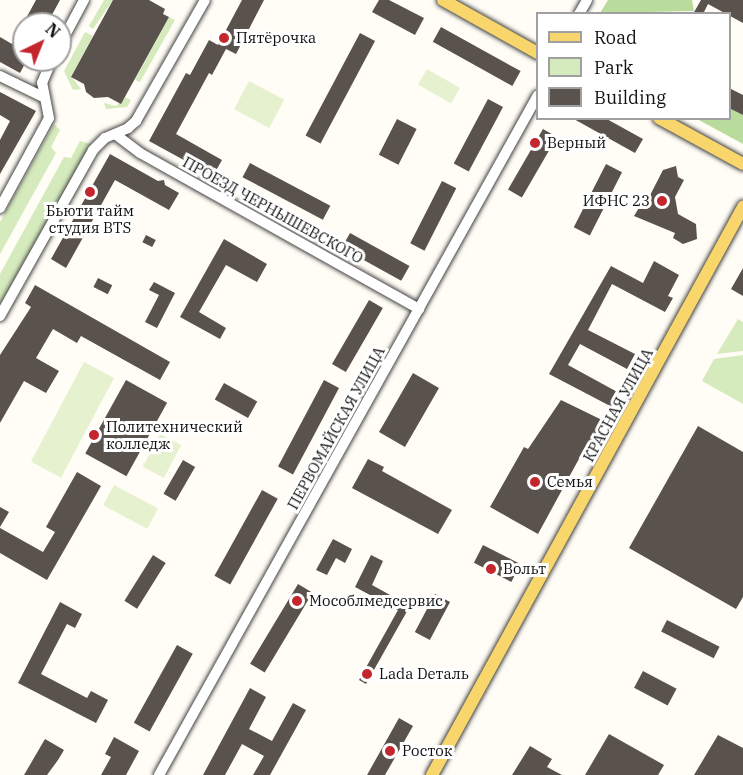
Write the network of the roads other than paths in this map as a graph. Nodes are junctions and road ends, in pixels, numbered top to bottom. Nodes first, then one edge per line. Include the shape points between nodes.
1 (84, 0) edge
2 (205, 0) edge
3 (443, 0) edge
4 (72, 22) edge
5 (536, 51) edge
6 (47, 72) edge
7 (0, 76) edge
8 (536, 96) edge
9 (43, 97) junction
10 (663, 120) edge
11 (115, 134) junction
12 (743, 164) edge
13 (743, 207) edge
14 (0, 208) edge
15 (419, 309) junction
16 (0, 316) edge
17 (159, 775) edge
18 (432, 775) edge

1 - 4 street
2 - 11 street via 136,120
3 - 5 main road
6 - 9 street via 42,83
7 - 9 street
8 - 15 street, ПЕРВОМАЙСКАЯ УЛИЦА
9 - 14 street via 49,118
10 - 12 main road
11 - 15 street, ПРОЕЗД ЧЕРНЫШЕВСКОГО via 140,153
11 - 16 street via 93,150
13 - 18 main road, КРАСНАЯ УЛИЦА
15 - 17 street, ПЕРВОМАЙСКАЯ УЛИЦА

